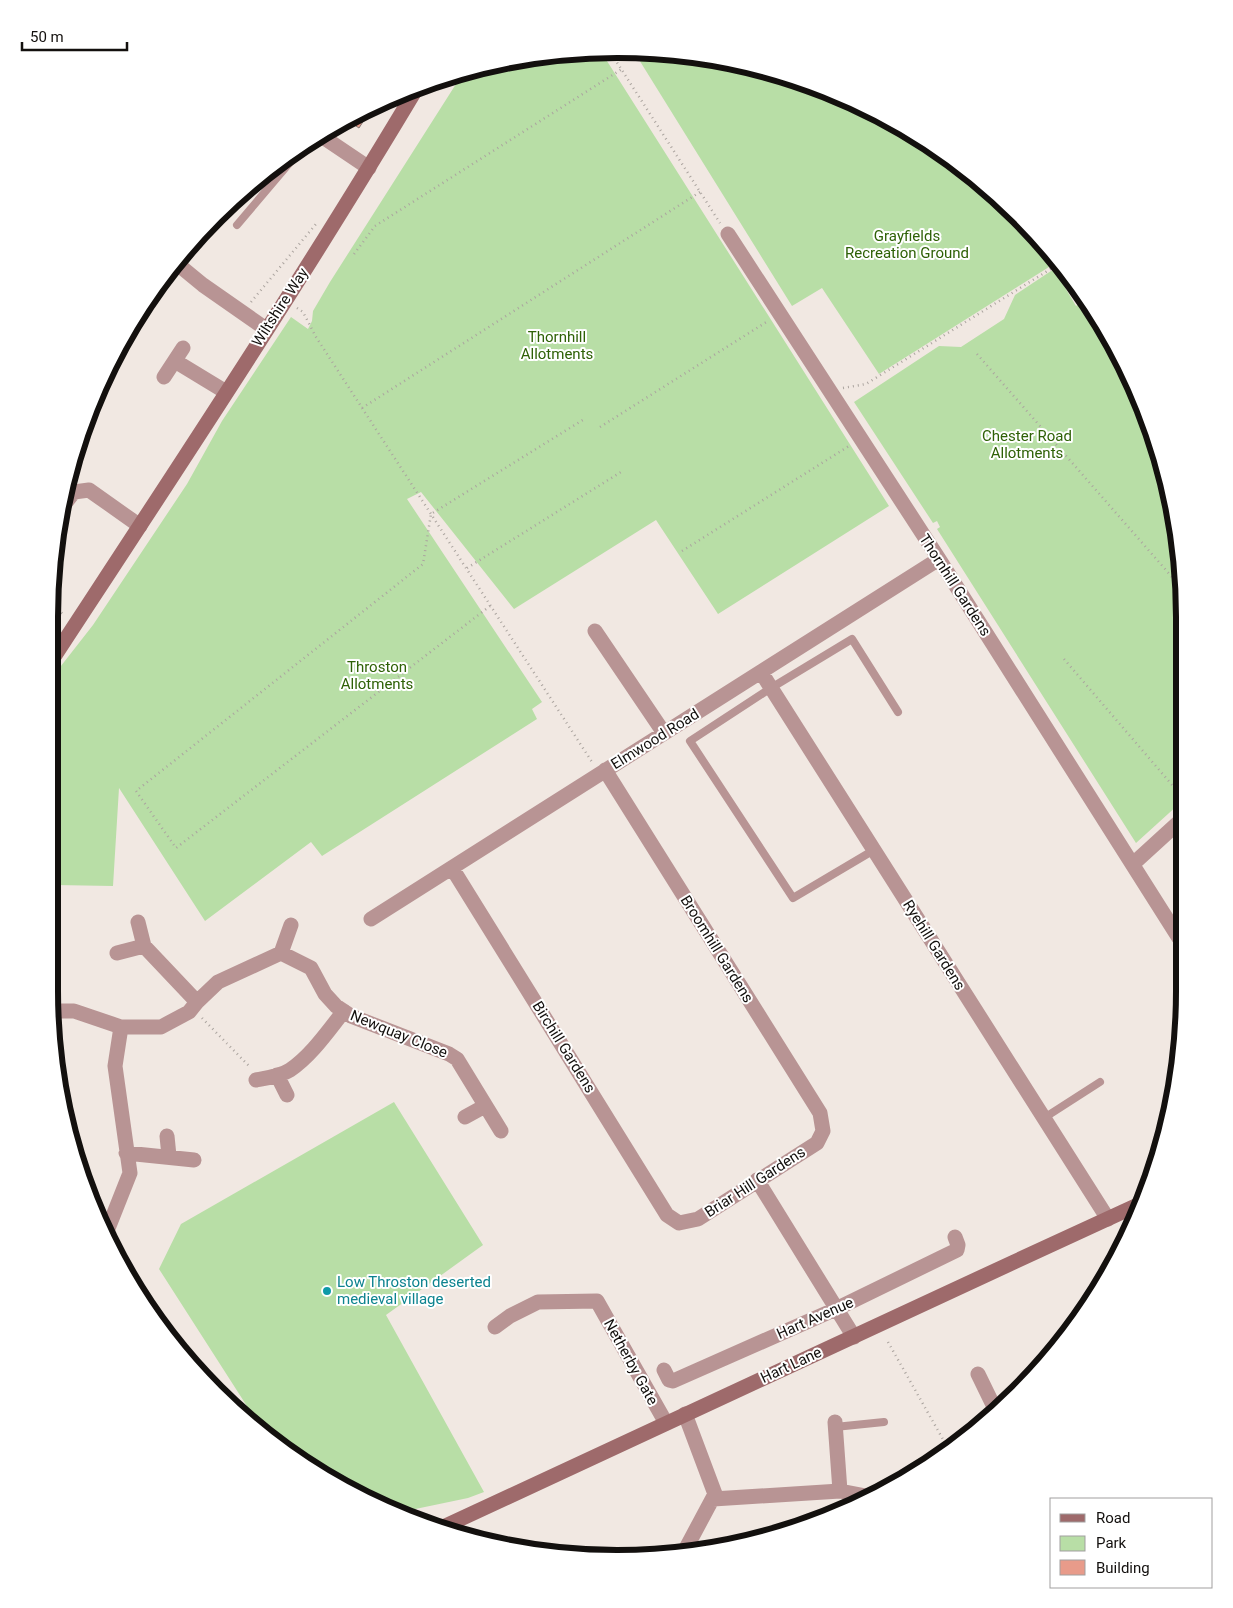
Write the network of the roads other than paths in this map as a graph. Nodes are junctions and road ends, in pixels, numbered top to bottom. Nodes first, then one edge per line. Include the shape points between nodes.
1 (412, 97) edge
2 (326, 139) edge
3 (288, 164) edge
4 (369, 168) junction
5 (237, 225) dead end
6 (728, 234) road end
7 (180, 267) edge
8 (266, 329) junction
9 (164, 377) dead end
10 (226, 392) junction
11 (71, 496) edge
12 (140, 526) junction
13 (939, 559) junction
14 (596, 632) dead end
15 (58, 650) edge
16 (760, 672) junction
17 (771, 688) junction
18 (898, 712) dead end
19 (664, 733) junction
20 (602, 772) junction
21 (1176, 825) edge
22 (874, 850) junction
23 (1132, 864) junction
24 (452, 868) junction
25 (371, 919) dead end
26 (138, 922) dead end
27 (290, 925) dead end
28 (1176, 933) edge
29 (144, 946) junction
30 (117, 953) dead end
31 (282, 953) junction
32 (194, 1005) junction
33 (59, 1011) edge
34 (344, 1011) junction
35 (121, 1027) junction
36 (278, 1075) junction
37 (259, 1080) road end
38 (1100, 1082) dead end
39 (287, 1095) dead end
40 (485, 1106) junction
41 (465, 1117) dead end
42 (1044, 1118) junction
43 (501, 1131) dead end
44 (823, 1131) joint
45 (167, 1136) dead end
46 (126, 1153) junction
47 (168, 1156) junction
48 (194, 1160) dead end
49 (757, 1180) junction
50 (1131, 1209) edge
51 (1108, 1219) junction
52 (679, 1223) joint
53 (109, 1226) edge
54 (955, 1237) dead end
55 (836, 1309) junction
56 (495, 1327) dead end
57 (854, 1337) junction
58 (664, 1370) dead end
59 (978, 1374) dead end
60 (993, 1405) edge
61 (685, 1414) junction
62 (884, 1422) dead end
63 (666, 1423) junction
64 (835, 1424) joint
65 (840, 1491) junction
66 (860, 1495) edge
67 (713, 1498) junction
68 (449, 1524) edge
69 (687, 1546) edge

1 - 4 street, Wiltshire Way
2 - 4 street
3 - 5 lane
4 - 8 street, Wiltshire Way
6 - 13 street, Thornhill Gardens
7 - 8 street
8 - 10 street, Wiltshire Way
9 - 10 street via 179,355
10 - 12 street, Wiltshire Way
11 - 12 street via 74,492 89,490
12 - 15 street, Wiltshire Way
13 - 16 street, Elmwood Road
13 - 23 street, Thornhill Gardens
14 - 19 street
16 - 17 street, Ryehill Gardens
16 - 19 street, Elmwood Road
17 - 18 lane via 852,639
17 - 22 street, Ryehill Gardens
17 - 22 lane via 690,741 793,898
19 - 20 street, Elmwood Road
20 - 24 street, Elmwood Road
20 - 44 street, Broomhill Gardens via 820,1113
21 - 23 street
22 - 42 street, Ryehill Gardens
23 - 28 street, Thornhill Gardens
24 - 25 street, Elmwood Road
24 - 52 street, Birchill Gardens via 668,1215
26 - 29 street
27 - 31 street
29 - 30 street
29 - 32 street
31 - 32 street via 218,982
31 - 34 street, Newquay Close via 311,968 325,994
32 - 35 street via 189,1012 161,1027
33 - 35 street via 74,1011
34 - 36 street via 302,1061
34 - 40 street, Newquay Close via 457,1059
35 - 46 street via 115,1066
36 - 37 street
36 - 39 street
38 - 42 lane
40 - 41 street
40 - 43 street, Newquay Close
42 - 51 street, Ryehill Gardens
44 - 49 street, Briar Hill Gardens via 817,1143
45 - 47 street
46 - 47 street
46 - 53 street via 130,1173
47 - 48 street
49 - 52 street, Briar Hill Gardens via 698,1219
49 - 55 street
50 - 51 street, Hart Lane
51 - 57 street, Hart Lane
54 - 55 street, Hart Avenue via 957,1250
55 - 57 street
55 - 58 street, Hart Avenue via 673,1381
56 - 63 street, Netherby Gate via 538,1302 597,1301
57 - 61 street, Hart Lane
59 - 60 street
61 - 63 street, Hart Lane
61 - 67 street via 716,1494
62 - 64 lane
63 - 68 street, Hart Lane
64 - 65 street
65 - 66 street
65 - 67 street
67 - 69 street

